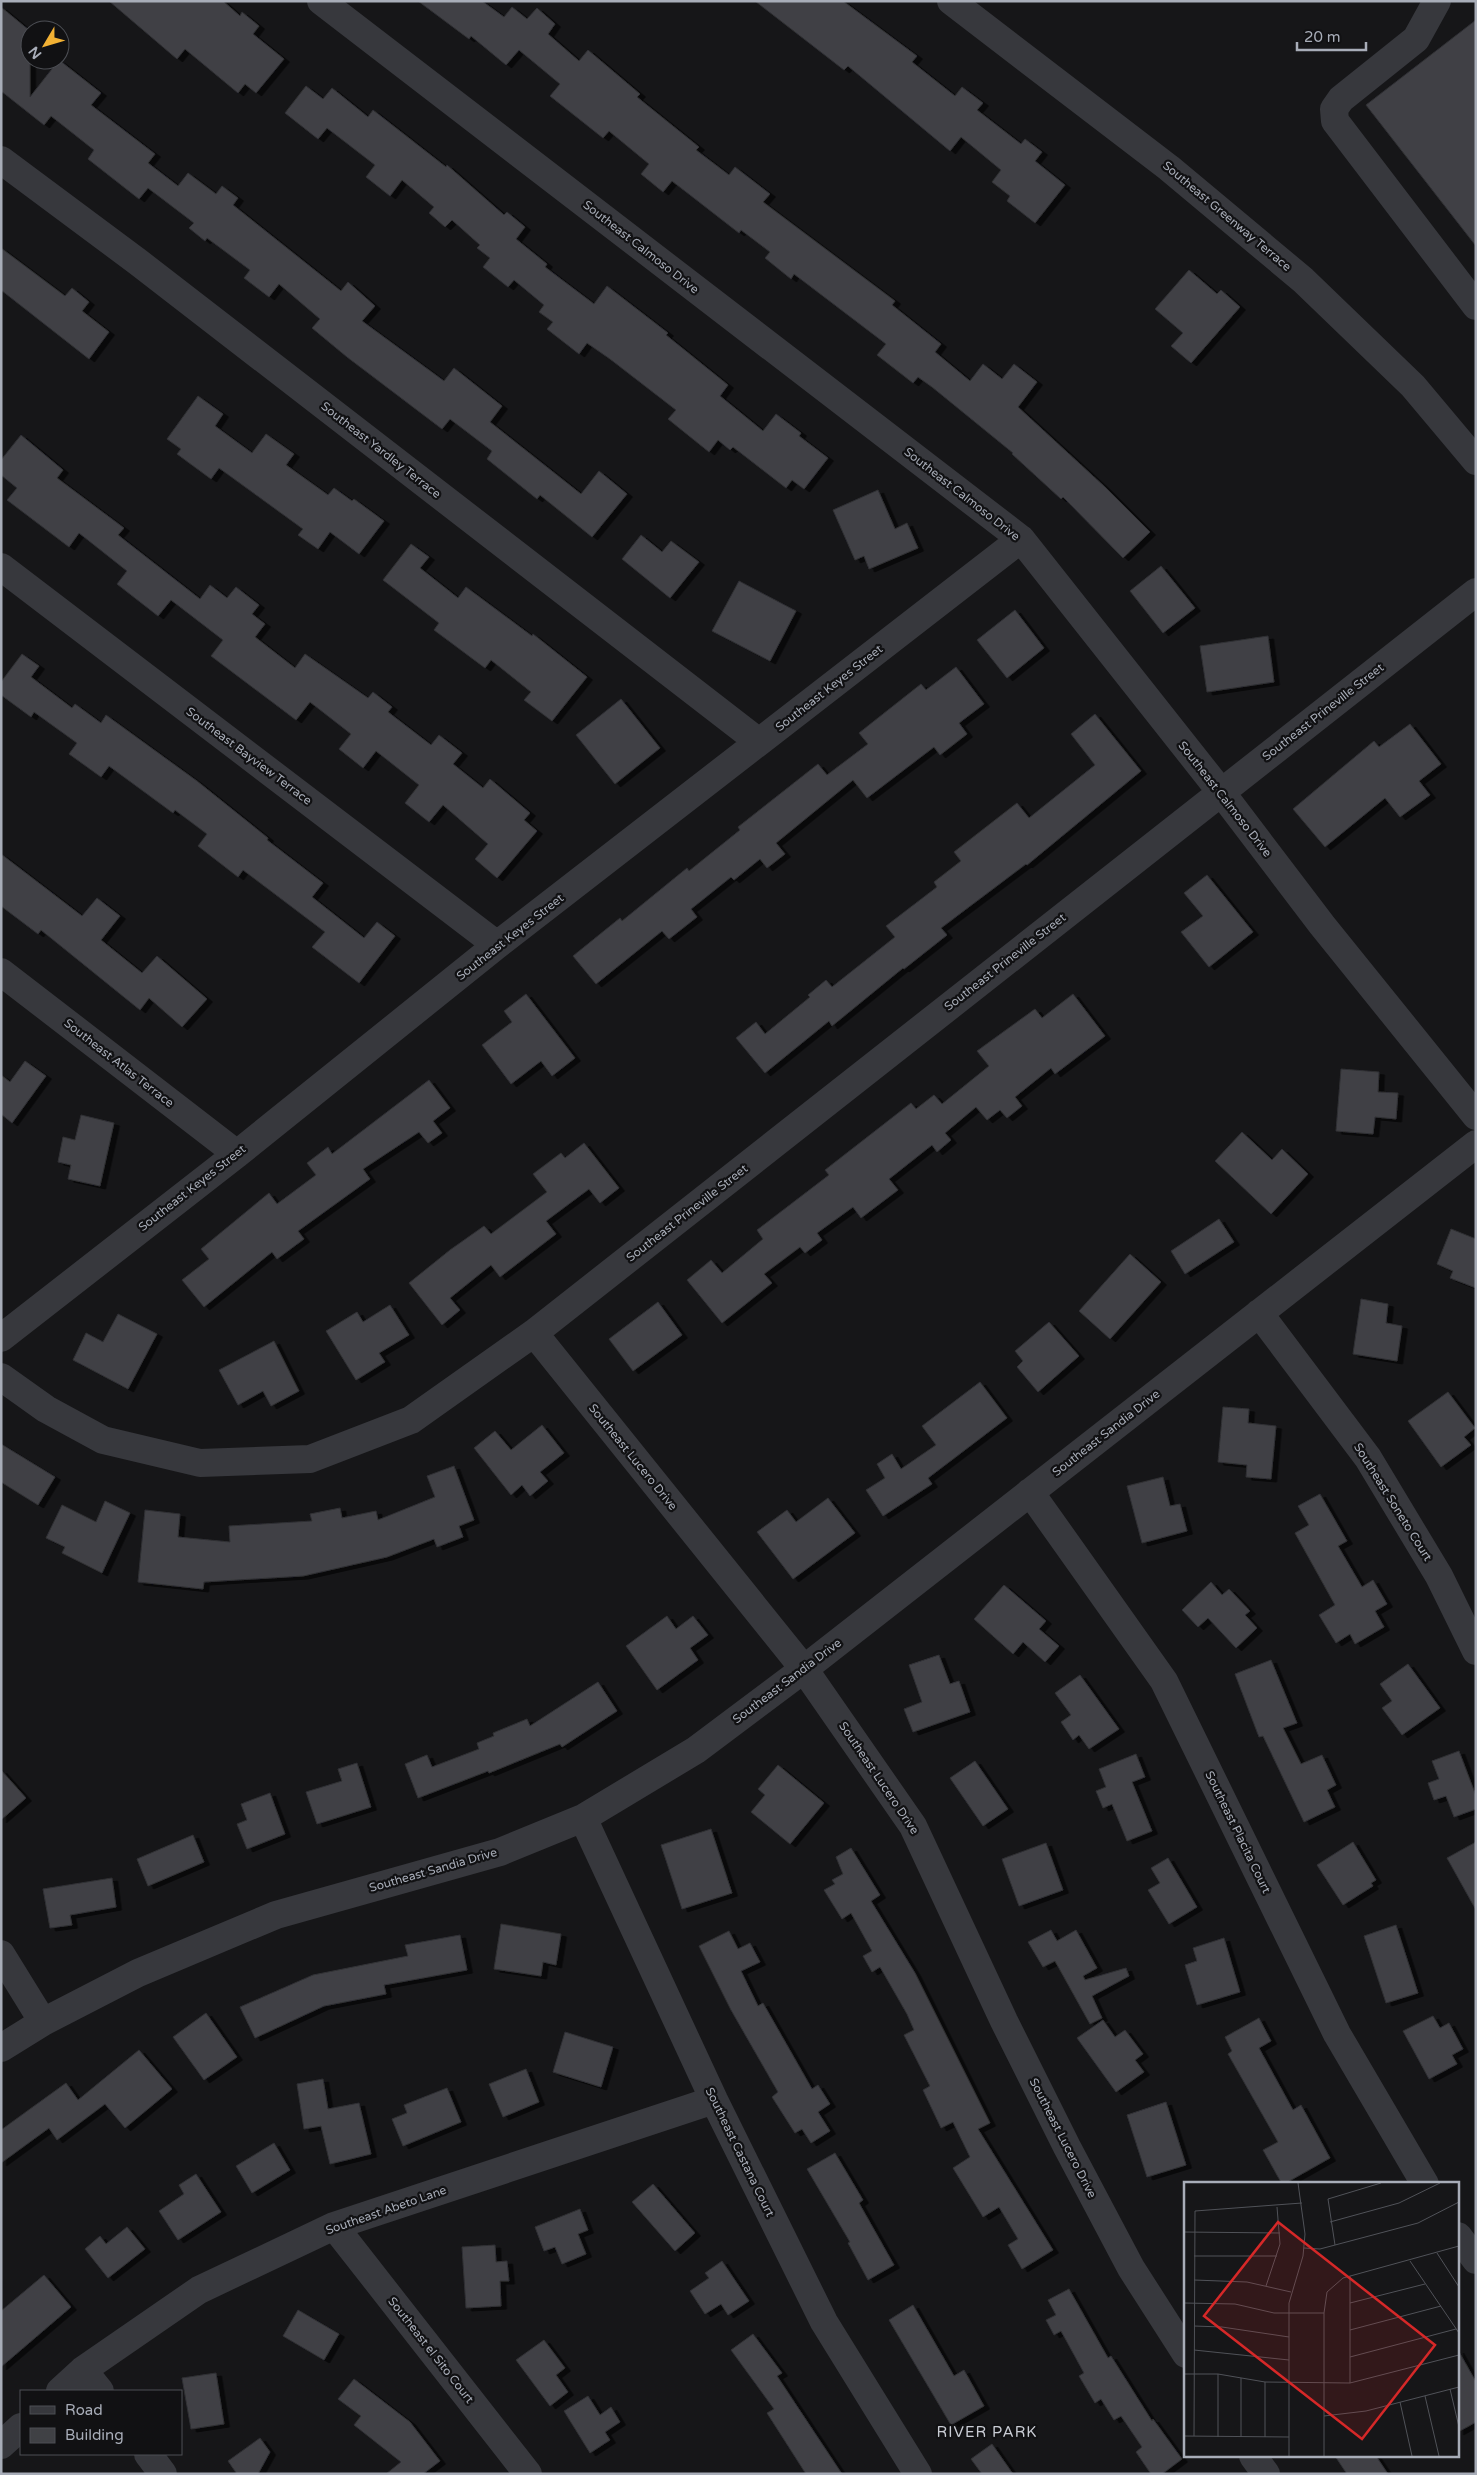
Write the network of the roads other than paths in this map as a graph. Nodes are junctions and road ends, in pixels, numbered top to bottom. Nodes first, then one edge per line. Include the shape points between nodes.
1 (321, 1) edge
2 (951, 1) edge
3 (1437, 1) edge
4 (1, 160) edge
5 (1476, 306) edge
6 (1476, 461) edge
7 (1022, 540) junction
8 (1, 567) edge
9 (1476, 592) edge
10 (759, 742) junction
11 (1220, 792) junction
12 (498, 946) junction
13 (1, 972) edge
14 (1476, 1116) edge
15 (1476, 1144) edge
16 (237, 1154) junction
17 (1259, 1313) junction
18 (534, 1333) junction
19 (1, 1338) edge
20 (1, 1377) edge
21 (1030, 1492) junction
22 (1476, 1651) edge
23 (804, 1668) junction
24 (583, 1818) junction
25 (1, 1954) edge
26 (43, 2022) junction
27 (1, 2048) edge
28 (714, 2100) junction
29 (1424, 2182) edge
30 (334, 2226) junction
31 (1460, 2239) edge
32 (1476, 2260) edge
33 (1184, 2351) edge
34 (83, 2370) junction
35 (61, 2390) edge
36 (99, 2390) edge
37 (20, 2428) edge
38 (1, 2445) edge
39 (149, 2455) edge
40 (1254, 2458) edge
41 (163, 2474) edge
42 (528, 2474) edge
43 (918, 2474) edge
44 (1266, 2474) edge

1 - 7 street, Southeast Calmoso Drive
2 - 6 street, Southeast Greenway Terrace via 1169,168 1303,280 1413,386
3 - 5 street via 1416,40 1341,99 1334,109 1335,121
4 - 10 street, Southeast Yardley Terrace via 138,262
7 - 10 street, Southeast Keyes Street
7 - 11 street, Southeast Calmoso Drive
8 - 12 street, Southeast Bayview Terrace
9 - 11 street, Southeast Prineville Street
10 - 12 street, Southeast Keyes Street
11 - 14 street, Southeast Calmoso Drive
11 - 18 street, Southeast Prineville Street
12 - 16 street, Southeast Keyes Street
13 - 16 street, Southeast Atlas Terrace
15 - 17 street, Southeast Sandia Drive
16 - 19 street, Southeast Keyes Street
17 - 21 street, Southeast Sandia Drive
17 - 22 street, Southeast Soneto Court via 1368,1458 1439,1576
18 - 20 street, Southeast Prineville Street via 411,1420 310,1459 200,1464 103,1440 46,1409
18 - 23 street, Southeast Lucero Drive
21 - 23 street, Southeast Sandia Drive
21 - 29 street, Southeast Placita Court via 1164,1681 1337,2034
23 - 24 street, Southeast Sandia Drive via 696,1750
23 - 33 street, Southeast Lucero Drive via 913,1826 1067,2147 1131,2268
24 - 26 street, Southeast Sandia Drive via 500,1852 276,1915 138,1973
24 - 28 street, Southeast Castana Court
25 - 26 street
26 - 27 street, Southeast Sandia Drive
28 - 30 street, Southeast Abeto Lane
28 - 43 street, Southeast Castana Court via 824,2322
30 - 34 street, Southeast Abeto Lane via 199,2290
30 - 42 street, Southeast el Sito Court
31 - 32 street
34 - 35 street, Southeast Abeto Lane
34 - 36 street
37 - 38 street
39 - 41 street
40 - 44 street

